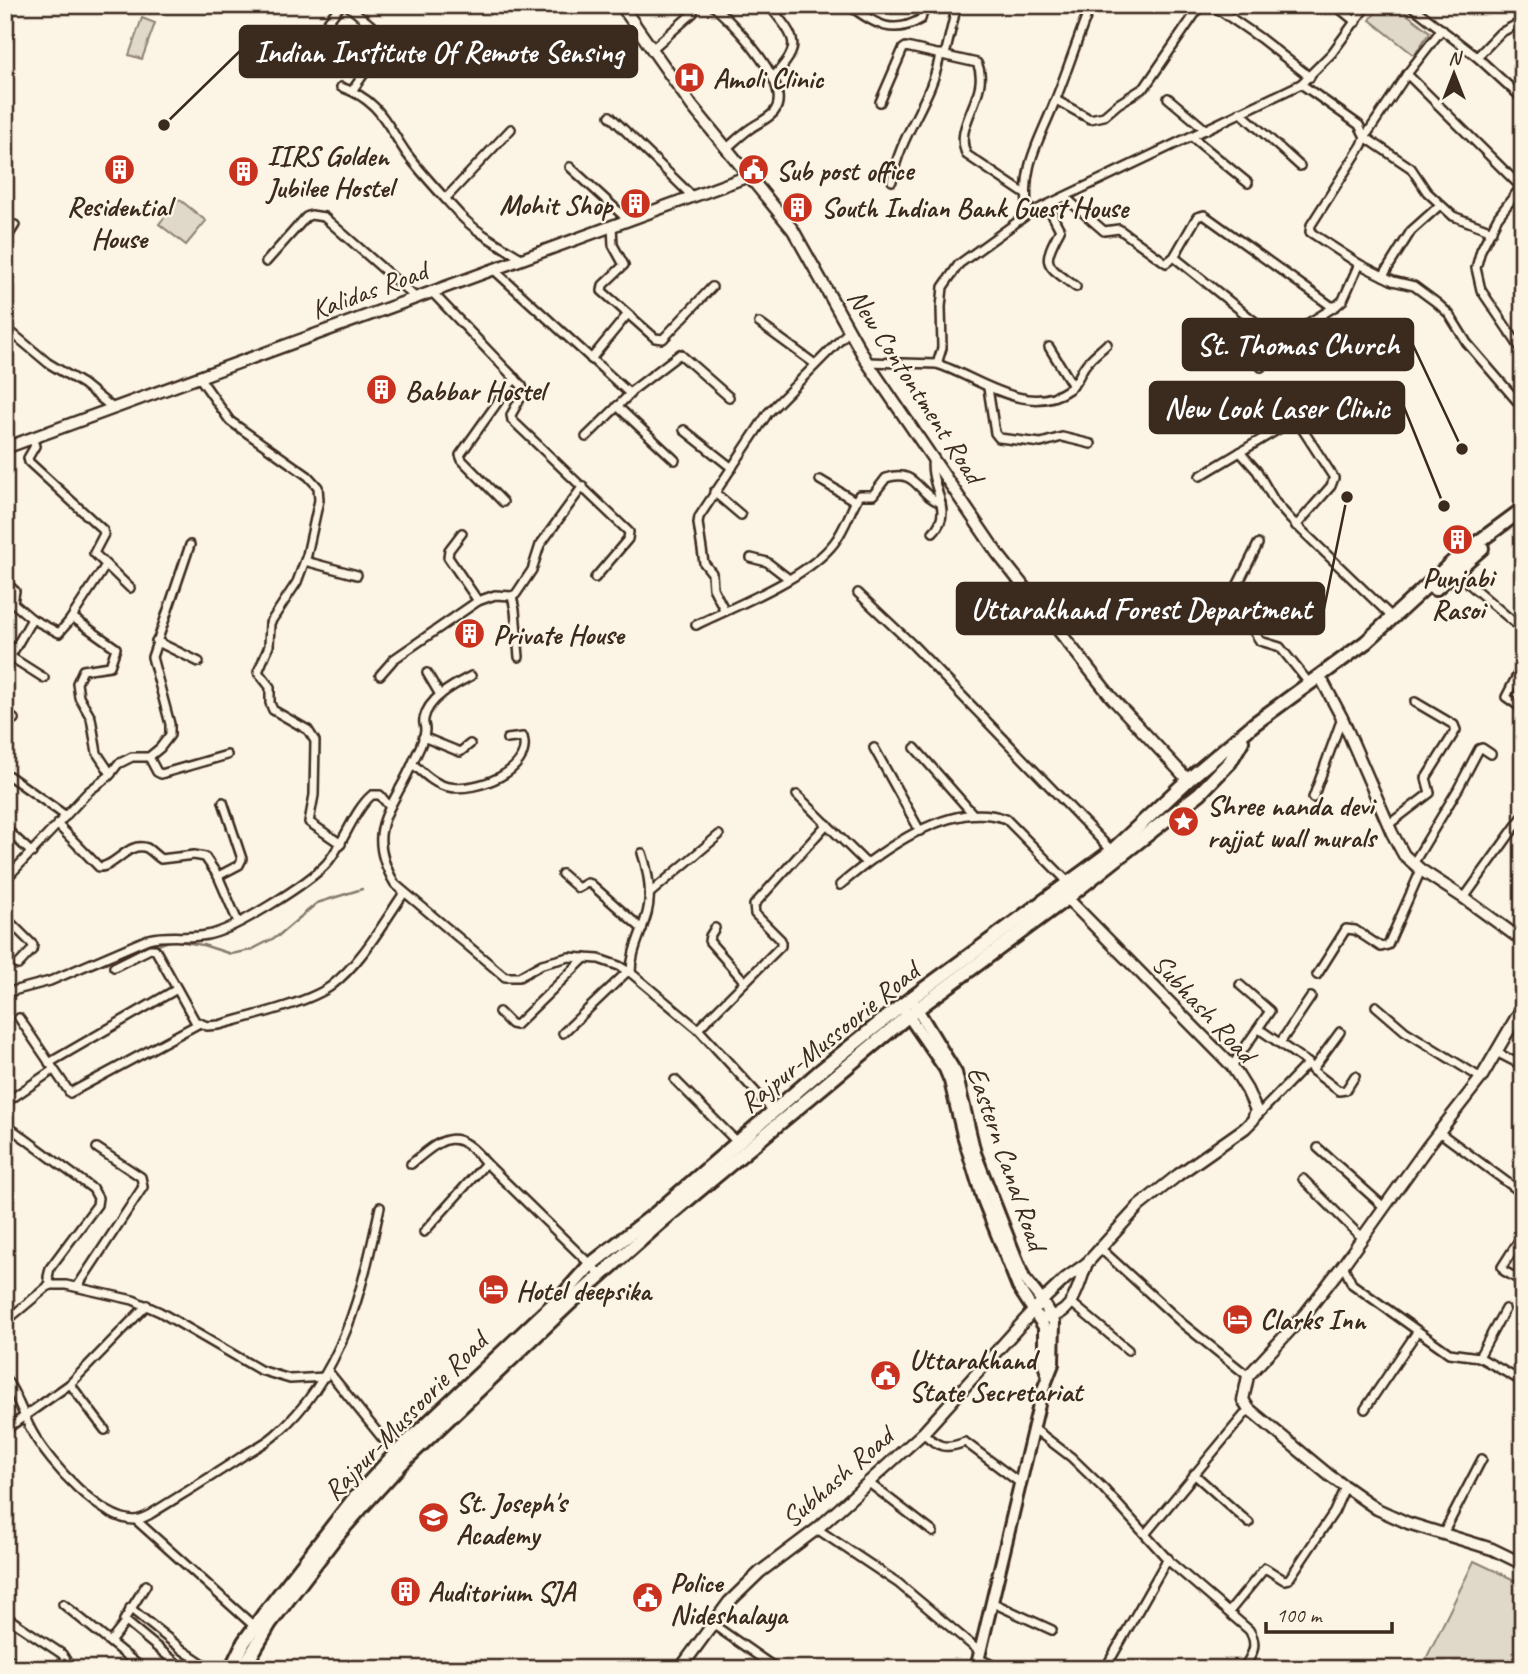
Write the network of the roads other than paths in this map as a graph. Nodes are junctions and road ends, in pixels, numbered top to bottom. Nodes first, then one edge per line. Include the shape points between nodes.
1 (341, 5) edge
2 (347, 5) edge
3 (621, 5) edge
4 (712, 5) edge
5 (848, 5) edge
6 (925, 5) edge
7 (957, 5) edge
8 (1091, 5) edge
9 (1201, 5) edge
10 (1212, 5) edge
11 (1335, 5) edge
12 (1367, 5) edge
13 (1410, 5) edge
14 (772, 9) dead end
15 (694, 13) dead end
16 (1523, 21) edge
17 (1356, 22) junction
18 (1442, 29) junction
19 (319, 33) dead end
20 (652, 49) junction
21 (942, 55) junction
22 (1477, 57) junction
23 (1407, 75) junction
24 (774, 77) junction
25 (1310, 77) junction
26 (1301, 84) junction
27 (341, 87) dead end
28 (352, 91) junction
29 (1168, 98) dead end
30 (1523, 99) edge
31 (1056, 100) junction
32 (880, 102) dead end
33 (1241, 112) junction
34 (610, 116) dead end
35 (511, 129) dead end
36 (1206, 130) junction
37 (1365, 136) junction
38 (1192, 137) junction
39 (726, 149) junction
40 (1300, 166) dead end
41 (570, 167) dead end
42 (749, 176) junction
43 (892, 181) dead end
44 (1248, 183) dead end
45 (1522, 187) edge
46 (1025, 194) junction
47 (692, 196) junction
48 (1065, 197) junction
49 (446, 198) junction
50 (1047, 205) junction
51 (1440, 205) junction
52 (1028, 214) junction
53 (628, 220) junction
54 (15, 225) dead end
55 (612, 226) junction
56 (1492, 231) junction
57 (5, 241) edge
58 (1174, 257) junction
59 (521, 258) junction
60 (266, 262) dead end
61 (1359, 264) junction
62 (493, 270) junction
63 (1383, 276) junction
64 (712, 286) dead end
65 (1076, 287) dead end
66 (431, 291) junction
67 (415, 297) junction
68 (1336, 306) junction
69 (627, 315) junction
70 (759, 323) dead end
71 (5, 327) edge
72 (849, 331) junction
73 (1107, 344) dead end
74 (1284, 345) junction
75 (1049, 347) dead end
76 (1523, 352) edge
77 (591, 359) junction
78 (867, 362) junction
79 (815, 364) junction
80 (937, 364) junction
81 (1261, 367) dead end
82 (199, 377) junction
83 (515, 378) junction
84 (1073, 386) junction
85 (988, 388) junction
86 (630, 394) junction
87 (729, 397) dead end
88 (617, 407) junction
89 (1523, 408) edge
90 (114, 409) junction
91 (684, 430) dead end
92 (32, 438) junction
93 (586, 438) dead end
94 (1091, 444) dead end
95 (5, 448) edge
96 (1240, 452) junction
97 (933, 456) junction
98 (676, 460) dead end
99 (732, 468) junction
100 (1200, 476) dead end
101 (820, 480) dead end
102 (583, 486) junction
103 (714, 492) junction
104 (858, 498) junction
105 (503, 502) dead end
106 (941, 503) junction
107 (1523, 509) edge
108 (741, 515) dead end
109 (1523, 518) edge
110 (1296, 526) junction
111 (933, 531) dead end
112 (462, 533) dead end
113 (1258, 544) dead end
114 (190, 545) dead end
115 (751, 558) dead end
116 (305, 561) junction
117 (106, 565) junction
118 (1455, 572) junction
119 (357, 575) dead end
120 (595, 578) dead end
121 (789, 579) junction
122 (5, 582) edge
123 (130, 588) dead end
124 (858, 593) dead end
125 (512, 596) junction
126 (478, 601) junction
127 (725, 611) junction
128 (1393, 618) junction
129 (32, 619) junction
130 (70, 620) junction
131 (696, 625) dead end
132 (1523, 630) edge
133 (156, 641) junction
134 (11, 657) junction
135 (519, 657) dead end
136 (199, 662) dead end
137 (1523, 664) edge
138 (5, 666) edge
139 (427, 673) dead end
140 (380, 675) dead end
141 (471, 676) dead end
142 (44, 678) dead end
143 (1324, 682) junction
144 (1309, 683) junction
145 (440, 695) junction
146 (1415, 702) dead end
147 (1523, 709) edge
148 (5, 713) edge
149 (1342, 718) junction
150 (14, 719) dead end
151 (423, 737) junction
152 (507, 739) dead end
153 (471, 744) dead end
154 (874, 748) dead end
155 (915, 748) dead end
156 (1491, 754) dead end
157 (227, 755) dead end
158 (149, 757) junction
159 (413, 764) junction
160 (1177, 767) junction
161 (5, 773) edge
162 (111, 774) junction
163 (1189, 780) junction
164 (1200, 792) junction
165 (797, 795) dead end
166 (1174, 795) junction
167 (1313, 798) dead end
168 (223, 802) dead end
169 (389, 806) junction
170 (973, 814) junction
171 (1523, 816) edge
172 (66, 817) junction
173 (827, 824) junction
174 (58, 825) junction
175 (1388, 825) junction
176 (1519, 827) edge
177 (5, 828) edge
178 (920, 831) junction
179 (719, 835) dead end
180 (341, 844) junction
181 (1112, 851) junction
182 (32, 853) junction
183 (642, 853) dead end
184 (866, 863) junction
185 (1417, 867) junction
186 (562, 874) dead end
187 (218, 876) junction
188 (5, 880) edge
189 (1069, 884) junction
190 (840, 885) dead end
191 (404, 893) junction
192 (649, 894) junction
193 (1067, 898) junction
194 (1464, 898) junction
195 (5, 917) edge
196 (238, 922) junction
197 (715, 928) dead end
198 (642, 929) junction
199 (1523, 941) edge
200 (585, 958) junction
201 (18, 965) dead end
202 (114, 967) dead end
203 (629, 972) junction
204 (1317, 975) dead end
205 (745, 982) junction
206 (1240, 985) dead end
207 (177, 989) junction
208 (5, 993) edge
209 (1311, 997) dead end
210 (1376, 1006) dead end
211 (1523, 1006) edge
212 (909, 1007) junction
213 (499, 1012) dead end
214 (19, 1018) dead end
215 (198, 1024) junction
216 (1259, 1028) junction
217 (698, 1029) junction
218 (1340, 1032) dead end
219 (563, 1033) dead end
220 (1280, 1043) junction
221 (1498, 1053) junction
222 (1232, 1066) junction
223 (1310, 1066) junction
224 (1523, 1066) edge
225 (51, 1067) junction
226 (1355, 1076) dead end
227 (1481, 1078) junction
228 (675, 1080) dead end
229 (5, 1103) edge
230 (775, 1112) junction
231 (1250, 1123) junction
232 (5, 1124) edge
233 (1438, 1132) junction
234 (738, 1143) junction
235 (1318, 1148) dead end
236 (97, 1149) dead end
237 (486, 1163) junction
238 (411, 1164) dead end
239 (1303, 1180) dead end
240 (1523, 1194) edge
241 (380, 1207) dead end
242 (1384, 1207) junction
243 (424, 1232) dead end
244 (1523, 1234) edge
245 (1362, 1238) junction
246 (1100, 1248) junction
247 (1087, 1263) junction
248 (590, 1265) junction
249 (1343, 1265) junction
250 (600, 1275) junction
251 (1523, 1282) edge
252 (51, 1285) junction
253 (77, 1287) junction
254 (1073, 1304) junction
255 (146, 1305) junction
256 (1505, 1309) dead end
257 (1039, 1310) junction
258 (1052, 1317) junction
259 (5, 1322) edge
260 (1417, 1332) junction
261 (1128, 1350) dead end
262 (1479, 1357) junction
263 (326, 1374) junction
264 (1047, 1374) junction
265 (1248, 1376) junction
266 (5, 1378) edge
267 (1523, 1382) edge
268 (71, 1384) junction
269 (1249, 1409) junction
270 (1365, 1409) dead end
271 (25, 1419) junction
272 (1033, 1428) junction
273 (5, 1430) edge
274 (105, 1430) dead end
275 (923, 1433) junction
276 (395, 1454) junction
277 (1482, 1459) dead end
278 (1194, 1474) junction
279 (869, 1483) junction
280 (1020, 1483) junction
281 (1345, 1487) junction
282 (136, 1520) junction
283 (1249, 1523) dead end
284 (817, 1529) junction
285 (933, 1532) dead end
286 (1146, 1533) junction
287 (1443, 1534) junction
288 (1168, 1558) junction
289 (1523, 1564) edge
290 (146, 1585) dead end
291 (991, 1602) junction
292 (63, 1604) dead end
293 (130, 1608) junction
294 (1229, 1612) junction
295 (5, 1616) edge
296 (125, 1623) junction
297 (711, 1623) junction
298 (255, 1627) junction
299 (1052, 1630) dead end
300 (110, 1642) junction
301 (184, 1651) junction
302 (5, 1657) edge
303 (978, 1660) edge
304 (173, 1665) edge
305 (23, 1669) edge
306 (62, 1669) edge
307 (143, 1669) edge
308 (211, 1669) edge
309 (231, 1669) edge
310 (243, 1669) edge
311 (680, 1669) edge
312 (777, 1669) edge
313 (998, 1669) edge
314 (1105, 1669) edge
315 (1243, 1669) edge

1 - 19 street
2 - 28 street via 386,39
3 - 20 street, New Contontment Road
4 - 24 street
5 - 6 street via 874,23 898,27 921,19
7 - 21 street
8 - 31 street
9 - 31 street via 1145,87 1104,116 1090,119
10 - 25 street
11 - 17 street
12 - 17 street
13 - 18 street
14 - 24 street via 793,40 789,58
15 - 20 street
16 - 22 street via 1500,33
17 - 25 street
18 - 22 street
18 - 23 street
20 - 39 street, New Contontment Road
21 - 32 street via 904,47
21 - 43 street via 899,151
21 - 46 street via 974,62 980,70 963,136 967,155
22 - 30 street
23 - 37 street
23 - 45 street
24 - 39 street via 778,99 773,113
25 - 26 street
26 - 33 street
26 - 37 street via 1359,125
27 - 28 street
28 - 49 street via 390,123 406,152
29 - 36 street
31 - 46 street via 1029,162
33 - 36 street
33 - 40 street
34 - 47 street
35 - 49 street
36 - 38 street
37 - 51 street via 1411,168
37 - 61 street via 1310,230
38 - 44 street
38 - 48 street
39 - 42 street, New Contontment Road
41 - 53 street
42 - 47 street, Kalidas Road
42 - 72 street, New Contontment Road via 793,230
45 - 56 street via 1502,210
46 - 52 street
47 - 53 street, Kalidas Road
48 - 50 street
48 - 58 street via 1106,232 1119,229 1163,262
49 - 59 street via 471,225
50 - 52 street
50 - 65 street via 1060,230 1047,259
51 - 56 street via 1458,218
51 - 63 street via 1411,231
52 - 80 street via 959,264 946,280
53 - 55 street, Kalidas Road
54 - 57 street
55 - 59 street, Kalidas Road
55 - 69 street via 613,245 624,263 602,291
56 - 76 street via 1477,259 1476,278
58 - 68 street via 1197,217 1204,215 1325,303
58 - 74 street
59 - 62 street, Kalidas Road
60 - 67 street via 306,217 318,215
61 - 63 street
61 - 68 street
62 - 66 street, Kalidas Road
62 - 77 street
63 - 89 street via 1418,289 1444,309
64 - 69 street via 661,339
66 - 67 street, Kalidas Road
66 - 83 street
67 - 82 street, Kalidas Road
68 - 74 street
69 - 77 street
70 - 79 street
71 - 90 street
72 - 78 street, New Contontment Road
72 - 79 street
73 - 84 street via 1086,364
74 - 81 street
75 - 84 street
77 - 86 street
78 - 80 street
78 - 97 street, New Contontment Road
79 - 99 street via 768,413
80 - 85 street
82 - 90 street, Kalidas Road
82 - 116 street via 230,421 318,487
83 - 102 street via 524,392 512,420
83 - 105 street via 460,455
84 - 85 street via 1040,398 1011,396
85 - 94 street via 999,438 1041,443 1062,437
86 - 87 street via 680,354
86 - 88 street
88 - 93 street
88 - 98 street
90 - 92 street, Kalidas Road
91 - 99 street
92 - 95 street, Kalidas Road
92 - 117 street via 29,462 104,532 94,553
96 - 100 street
96 - 110 street
96 - 110 street via 1287,424 1301,426 1334,482
97 - 106 street via 932,475
97 - 160 street, New Contontment Road via 1020,583 1112,698
99 - 103 street
101 - 104 street
102 - 120 street via 630,534
102 - 125 street via 542,542 532,570
103 - 108 street
103 - 127 street via 698,523 704,564 712,573 713,588
104 - 106 street via 871,495 886,478 904,475
104 - 121 street via 831,547
106 - 111 street via 943,519
107 - 128 main road, Rajpur-Mussoorie Road via 1458,557
109 - 118 main road, Rajpur-Mussoorie Road
110 - 128 street
112 - 126 street via 447,555
113 - 144 street via 1234,601 1260,641 1279,646
114 - 133 street
115 - 121 street via 767,562
116 - 119 street
116 - 180 street via 270,624 270,643 258,672 271,687 273,710 313,736 316,763 309,822
117 - 123 street
117 - 130 street
118 - 132 street
118 - 143 main road, Rajpur-Mussoorie Road
121 - 127 street
122 - 129 street via 15,591 12,602
124 - 181 street
125 - 126 street
125 - 135 street
126 - 140 street via 394,659
127 - 131 street
128 - 144 main road, Rajpur-Mussoorie Road
129 - 130 street via 58,633
129 - 134 street
130 - 162 street via 116,648 110,666 83,670 77,683 97,753
133 - 136 street
133 - 158 street via 153,663 171,730
134 - 138 street
134 - 142 street
137 - 147 street via 1506,697
139 - 145 street
141 - 145 street
143 - 149 street
143 - 164 main road, Rajpur-Mussoorie Road via 1240,743 1230,762
144 - 163 main road, Rajpur-Mussoorie Road
145 - 151 street via 426,715
146 - 175 street via 1456,730 1426,778 1430,793
148 - 150 street
149 - 167 street
149 - 175 street
151 - 153 street via 457,752
151 - 159 street
152 - 159 street via 520,736 525,743 513,767 498,779 462,788 445,787
154 - 178 street
155 - 170 street
156 - 185 street via 1479,749
157 - 158 street via 161,774
158 - 162 street via 127,759
159 - 169 street
160 - 163 street, New Contontment Road
160 - 166 street
161 - 172 street
162 - 172 street
163 - 164 main road via 1185,792
163 - 166 main road, Rajpur-Mussoorie Road
164 - 193 main road, Rajpur-Mussoorie Road
165 - 173 street
166 - 181 main road, Rajpur-Mussoorie Road
168 - 187 street via 242,859
169 - 180 street via 380,795 372,795
169 - 191 street via 382,851 388,872
170 - 178 street
170 - 189 street via 997,816 1013,825
171 - 176 street
172 - 174 street
173 - 184 street
173 - 205 street via 754,905 755,914 783,944
174 - 182 street
174 - 187 street via 99,867 141,847 161,859 205,857
175 - 185 street via 1404,855
176 - 194 street
177 - 182 street
178 - 184 street
179 - 192 street
180 - 196 street via 307,880
181 - 189 main road, Rajpur-Mussoorie Road
182 - 188 street
183 - 192 street
184 - 190 street
185 - 194 street
185 - 204 street via 1388,945 1381,947 1346,929
186 - 198 street via 578,888 591,884
187 - 196 street
189 - 212 main road, Rajpur-Mussoorie Road
191 - 200 street via 505,977 519,977 554,960
191 - 215 street via 356,962 323,991 219,1025
192 - 198 street
193 - 212 main road, Rajpur-Mussoorie Road
193 - 222 street, Subhash Road
194 - 199 street
195 - 201 street via 33,945
196 - 208 street via 210,935 148,939 50,981
197 - 205 street via 709,941
198 - 203 street
200 - 203 street via 610,962
200 - 213 street via 519,1023 511,1024
202 - 207 street via 155,949
203 - 217 street
203 - 219 street
205 - 217 street
206 - 216 street via 1269,1008
207 - 215 street
207 - 225 street
209 - 220 street
210 - 227 street via 1405,1031
211 - 221 street
212 - 230 main road, Rajpur-Mussoorie Road via 819,1072
212 - 250 main road, Rajpur-Mussoorie Road
212 - 257 main road, Eastern Canal Road via 956,1073 975,1153
214 - 225 street
215 - 225 street via 72,1093
216 - 220 street
216 - 222 street
217 - 230 street
218 - 223 street
220 - 223 street
221 - 224 street
221 - 227 street
222 - 231 street, Subhash Road via 1255,1106
223 - 226 street via 1342,1092
223 - 231 street
225 - 229 street
227 - 233 street
228 - 234 street
230 - 234 main road, Rajpur-Mussoorie Road
231 - 246 street, Subhash Road via 1156,1191
232 - 252 street via 93,1189 98,1198 50,1268
233 - 240 street
233 - 242 street
234 - 248 main road, Rajpur-Mussoorie Road
235 - 242 street
236 - 253 street via 141,1177 143,1187
237 - 238 street via 462,1140 447,1138
237 - 243 street
237 - 248 street
239 - 245 street
241 - 263 street via 360,1292
242 - 245 street
244 - 251 street via 1502,1267
245 - 249 street
246 - 247 street, Subhash Road
246 - 265 street
247 - 254 street, Subhash Road
247 - 257 street, Subhash Road via 1066,1278
248 - 250 street
248 - 276 main road, Rajpur-Mussoorie Road
249 - 260 street via 1352,1284
249 - 265 street via 1306,1314
250 - 310 main road, Rajpur-Mussoorie Road via 376,1491 285,1602
252 - 253 street
252 - 259 street
253 - 255 street
254 - 258 street
254 - 261 street
255 - 263 street via 279,1378 299,1380
255 - 268 street
256 - 262 street
257 - 258 main road, Eastern Canal Road
257 - 258 street
257 - 264 main road, Eastern Canal Road
257 - 275 street, Subhash Road
258 - 264 main road, Eastern Canal Road via 1053,1364
260 - 262 street via 1449,1353
260 - 270 street
262 - 267 street
263 - 276 street
263 - 282 street via 275,1435
264 - 272 main road, Eastern Canal Road
265 - 269 street via 1242,1401
266 - 271 street
268 - 271 street
268 - 274 street
269 - 278 street
269 - 281 street
271 - 273 street
271 - 282 street via 53,1462 102,1509
272 - 280 main road, Eastern Canal Road
272 - 286 street via 1071,1457
275 - 279 street, Subhash Road
275 - 280 street via 937,1446 965,1442
276 - 298 main road, Rajpur-Mussoorie Road
277 - 287 street
278 - 283 street
278 - 286 street
279 - 284 street, Subhash Road
279 - 285 street
280 - 291 main road, Eastern Canal Road
281 - 287 street via 1377,1509
281 - 294 street via 1334,1512 1289,1579 1262,1569
282 - 298 street
284 - 297 street, Subhash Road via 760,1573
284 - 303 street via 898,1583
286 - 288 street
287 - 289 street
288 - 294 street
288 - 314 street
290 - 293 street
291 - 299 street
291 - 303 main road, Eastern Canal Road
292 - 300 street
293 - 296 street
293 - 301 street
294 - 315 street via 1254,1637 1254,1653
295 - 306 street via 62,1654 66,1660
296 - 300 street
296 - 304 street
297 - 311 street, Subhash Road
297 - 312 street
298 - 309 main road, Rajpur-Mussoorie Road
300 - 307 street
301 - 304 street
301 - 308 street
302 - 305 street
303 - 313 street

